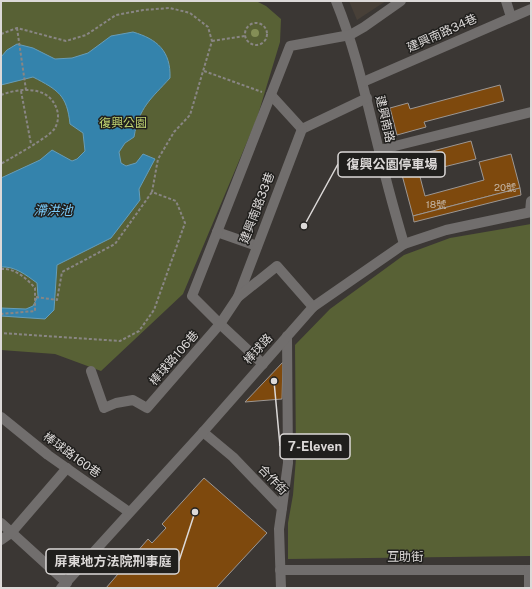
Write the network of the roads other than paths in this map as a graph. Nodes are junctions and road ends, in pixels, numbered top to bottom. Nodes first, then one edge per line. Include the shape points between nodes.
1 (336, 1) edge
2 (401, 1) edge
3 (506, 1) edge
4 (531, 9) edge
5 (512, 17) junction
6 (350, 35) junction
7 (363, 82) junction
8 (271, 95) junction
9 (367, 98) junction
10 (531, 112) edge
11 (302, 129) junction
12 (378, 150) junction
13 (531, 201) edge
14 (530, 212) edge
15 (217, 232) junction
16 (404, 244) junction
17 (257, 246) junction
18 (238, 297) junction
19 (314, 306) junction
20 (220, 324) junction
21 (287, 336) junction
22 (263, 364) junction
23 (92, 371) dead end
24 (1, 417) edge
25 (202, 432) junction
26 (67, 468) junction
27 (282, 508) junction
28 (129, 512) junction
29 (1, 523) edge
30 (11, 533) junction
31 (1, 540) edge
32 (280, 570) junction
33 (530, 570) edge
34 (64, 585) edge
35 (280, 588) edge
36 (529, 588) edge

1 - 6 street, 建興南路
2 - 6 street
3 - 5 street
4 - 5 street, 建興南路34巷
5 - 7 street, 建興南路34巷
6 - 7 street, 建興南路
6 - 8 street via 290,46
7 - 9 street, 建興南路
8 - 11 street
8 - 15 street
9 - 11 street
9 - 12 street, 建興南路
10 - 12 street
11 - 17 street, 建興南路33巷
12 - 16 street, 建興南路
13 - 14 street
14 - 16 street, 棒球路 via 446,230
15 - 17 street
15 - 20 street via 192,296
16 - 19 street, 棒球路
17 - 18 street, 建興南路33巷
18 - 19 street via 277,266
18 - 20 street, 棒球路106巷
19 - 21 street, 棒球路
20 - 22 street
20 - 23 street, 棒球路106巷 via 147,408 133,400 104,408
21 - 22 street, 棒球路
21 - 27 street via 288,463
22 - 25 street, 棒球路
24 - 26 street, 棒球路160巷
25 - 27 street, 合作街 via 233,457
25 - 28 street, 棒球路
26 - 28 street, 棒球路160巷
26 - 30 street
27 - 32 street, 合作街 via 279,529
28 - 34 street, 棒球路
29 - 30 street
30 - 31 street
30 - 34 street
32 - 33 street, 互助街
32 - 35 street, 合作街
33 - 36 street

